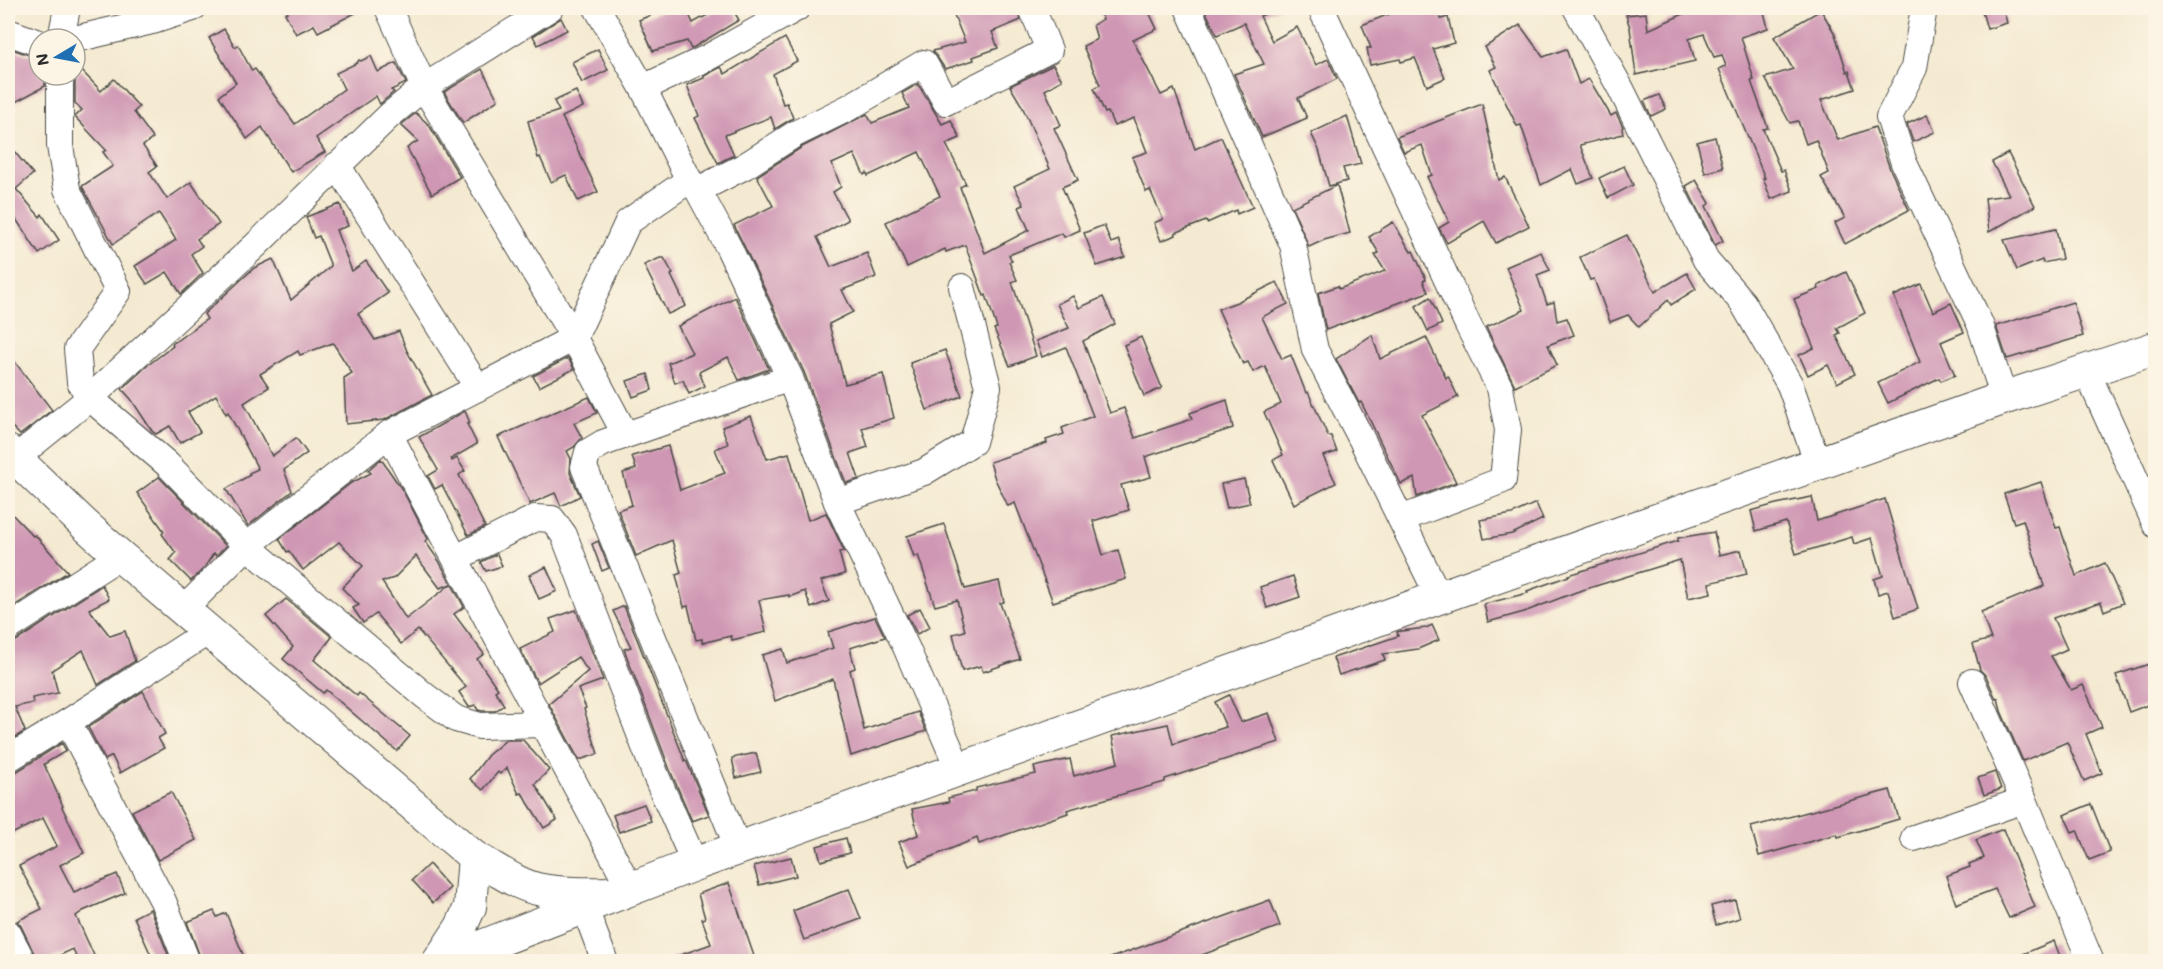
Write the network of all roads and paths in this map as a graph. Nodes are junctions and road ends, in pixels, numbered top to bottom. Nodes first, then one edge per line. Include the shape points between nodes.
1 (67, 8) edge
2 (193, 8) edge
3 (387, 8) edge
4 (548, 8) edge
5 (597, 8) edge
6 (797, 8) edge
7 (1032, 8) edge
8 (1188, 8) edge
9 (1321, 8) edge
10 (1576, 8) edge
11 (1924, 8) edge
12 (63, 27) edge
13 (8, 32) edge
14 (87, 36) edge
15 (27, 39) edge
16 (60, 87) edge
17 (424, 87) junction
18 (643, 87) junction
19 (337, 165) junction
20 (694, 185) junction
21 (962, 287) dead end
22 (574, 338) junction
23 (2156, 348) edge
24 (2087, 372) junction
25 (790, 378) junction
26 (478, 388) junction
27 (90, 398) junction
28 (2004, 398) junction
29 (388, 434) junction
30 (625, 434) junction
31 (10, 457) edge
32 (1818, 464) junction
33 (837, 502) junction
34 (1401, 519) junction
35 (2156, 525) edge
36 (247, 546) junction
37 (120, 556) junction
38 (456, 558) junction
39 (1439, 597) junction
40 (184, 609) junction
41 (8, 627) edge
42 (209, 631) junction
43 (1972, 682) dead end
44 (68, 722) junction
45 (542, 724) junction
46 (8, 759) edge
47 (959, 770) junction
48 (2024, 800) junction
49 (1914, 838) dead end
50 (738, 849) junction
51 (474, 856) junction
52 (694, 864) junction
53 (624, 891) junction
54 (584, 906) junction
55 (8, 933) edge
56 (23, 962) edge
57 (187, 962) edge
58 (440, 962) edge
59 (605, 962) edge
60 (2091, 962) edge

1 - 12 street
2 - 14 street
3 - 17 street
4 - 17 street
5 - 18 street
6 - 18 street via 708,58
7 - 20 street via 1049,50 946,102 924,63 745,166
8 - 34 street via 1293,245 1315,350
9 - 34 street via 1500,388 1508,430 1503,480
10 - 32 street via 1706,260 1743,303 1790,385
11 - 28 street via 1914,68 1889,117 1904,163 1980,324
13 - 15 street
16 - 27 street via 60,146 67,189 118,291 77,349 80,382
17 - 19 street
17 - 22 street
18 - 20 street
19 - 26 street
19 - 27 street
20 - 22 street via 628,222
20 - 25 street via 729,248
21 - 33 street via 988,387 973,442 924,472
22 - 26 street
22 - 30 street
23 - 24 main road
24 - 28 main road
24 - 35 street
25 - 30 street
25 - 33 street
26 - 29 street
27 - 31 street
27 - 36 street via 167,464
28 - 32 main road
29 - 36 street
29 - 38 street
30 - 50 street via 588,452 584,467
31 - 37 street
32 - 39 main road
33 - 47 street
34 - 39 street
36 - 40 street
36 - 45 street via 456,719 480,726
37 - 40 street
37 - 41 street
38 - 45 street
38 - 52 street via 535,518 552,519 564,536
39 - 47 main road
40 - 42 street
42 - 44 street
42 - 51 street
43 - 48 street
44 - 46 street
44 - 57 street via 163,901
45 - 53 street
47 - 50 main road
48 - 49 street
48 - 60 street
50 - 52 main road
51 - 53 street via 540,890
51 - 58 street via 470,907
52 - 53 main road
53 - 54 main road
54 - 58 main road
54 - 59 street
55 - 56 street

